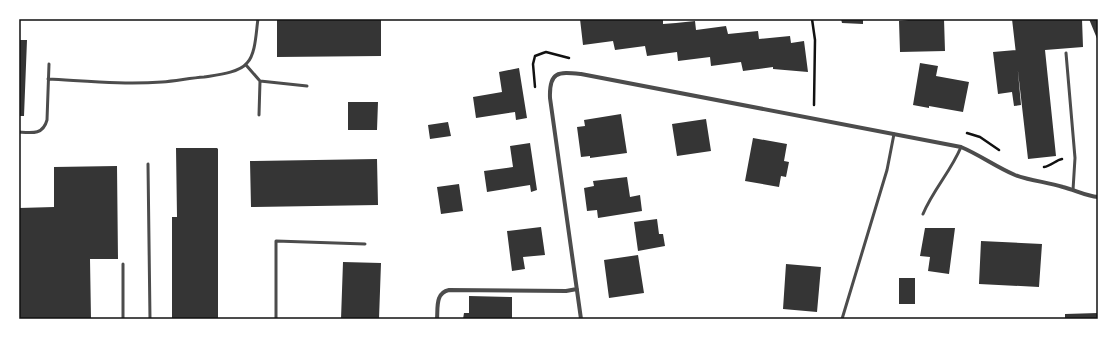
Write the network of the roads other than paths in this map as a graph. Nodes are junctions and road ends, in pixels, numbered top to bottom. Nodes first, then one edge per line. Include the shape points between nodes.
1 (258, 19) edge
2 (1066, 53) dead end
3 (49, 64) dead end
4 (246, 65) junction
5 (48, 79) junction
6 (260, 81) junction
7 (307, 86) dead end
8 (259, 115) dead end
9 (19, 132) edge
10 (894, 134) junction
11 (961, 147) junction
12 (148, 164) dead end
13 (1074, 190) junction
14 (1098, 197) edge
15 (923, 214) dead end
16 (365, 244) dead end
17 (123, 264) dead end
18 (577, 290) junction
19 (123, 319) edge
20 (150, 319) edge
21 (276, 319) edge
22 (438, 319) edge
23 (581, 319) edge
24 (842, 319) edge

1 - 4 lane via 252,55
2 - 13 lane via 1075,158
3 - 5 lane
4 - 5 lane via 219,74 162,82
4 - 6 lane
5 - 9 lane via 45,125 37,132
6 - 7 lane
6 - 8 lane
10 - 11 street
10 - 18 street via 581,74 556,75 552,78 550,98
10 - 24 lane via 887,170
11 - 13 street via 1027,179
11 - 15 lane
12 - 20 lane
13 - 14 street
16 - 21 lane via 276,241
17 - 19 lane
18 - 22 street via 449,290 443,292 439,298
18 - 23 street

